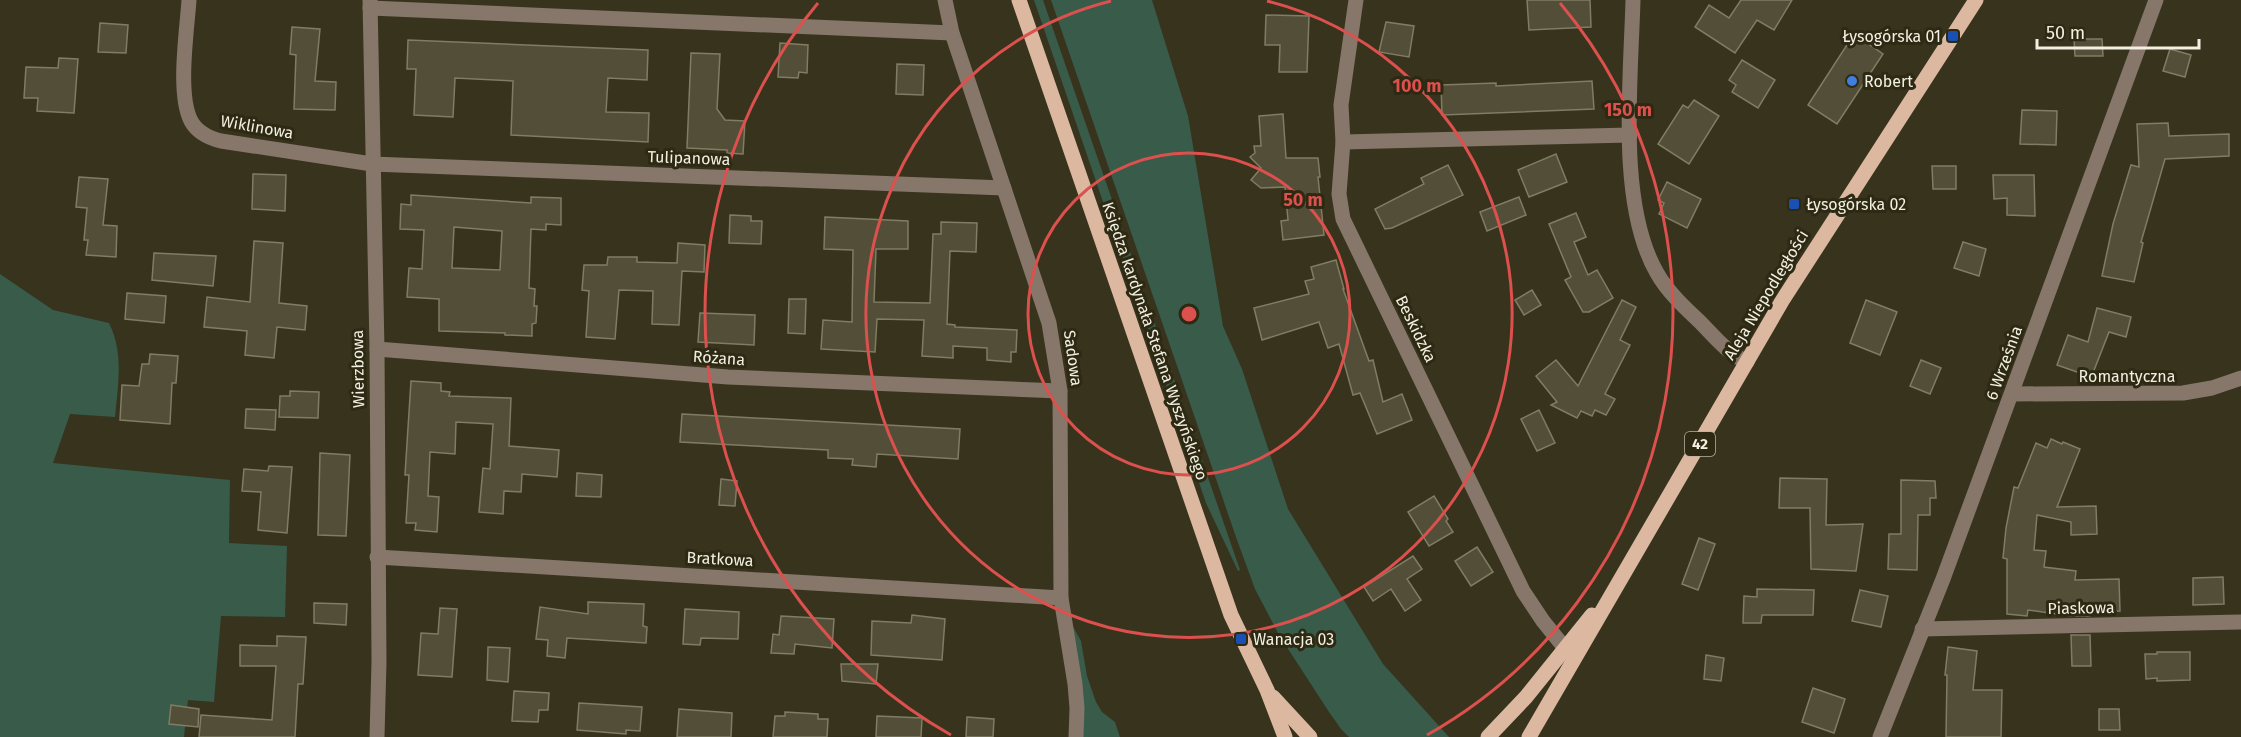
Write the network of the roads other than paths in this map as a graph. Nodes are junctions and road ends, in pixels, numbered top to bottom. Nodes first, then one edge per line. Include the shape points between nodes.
1 (189, 0) edge
2 (945, 0) edge
3 (1018, 0) edge
4 (1356, 0) edge
5 (1633, 0) edge
6 (1976, 0) edge
7 (2156, 0) edge
8 (370, 4) edge
9 (952, 33) junction
10 (1630, 135) junction
11 (1343, 142) junction
12 (372, 164) junction
13 (1004, 188) junction
14 (377, 349) junction
15 (1747, 362) junction
16 (2241, 378) edge
17 (1060, 392) junction
18 (2012, 394) junction
19 (377, 557) junction
20 (1618, 586) junction
21 (1061, 598) junction
22 (2241, 622) edge
23 (1922, 629) junction
24 (1564, 647) junction
25 (1267, 690) junction
26 (376, 737) edge
27 (1076, 737) edge
28 (1285, 737) edge
29 (1310, 737) edge
30 (1488, 737) edge
31 (1529, 737) edge
32 (1880, 737) edge

1 - 12 street, Wiklinowa via 184,93 191,121 198,130 221,141
2 - 9 street, Sadowa
3 - 25 main road, Księdza kardynała Stefana Wyszyńskiego via 1231,615
4 - 11 street, Beskidzka via 1341,105
5 - 10 street
6 - 15 main road, Aleja Niepodległości / 42 via 1782,301
7 - 18 street, 6 Września
8 - 9 street
8 - 12 street, Wierzbowa
9 - 13 street, Sadowa
10 - 11 street
10 - 15 street via 1635,216 1657,275 1733,355
11 - 24 street, Beskidzka via 1339,194 1343,219 1523,591
12 - 13 street, Tulipanowa
12 - 14 street, Wierzbowa
13 - 17 street, Sadowa via 1049,323
14 - 17 street, Różana via 728,377
14 - 19 street, Wierzbowa
15 - 20 main road, Aleja Niepodległości / 42
16 - 18 street, Romantyczna via 2183,393
17 - 21 street, Sadowa
18 - 23 street, 6 Września
19 - 21 street, Bratkowa
19 - 26 street, Wierzbowa
20 - 24 main road, Aleja Niepodległości / 42
20 - 31 main road, Aleja Niepodległości / 42
21 - 27 street, Sadowa via 1075,684
22 - 23 street, Piaskowa
23 - 32 street, 6 Września
24 - 30 main road, Aleja Niepodległości / 42 via 1526,698
25 - 28 main road, Księdza kardynała Stefana Wyszyńskiego
25 - 29 main road, Księdza kardynała Stefana Wyszyńskiego

